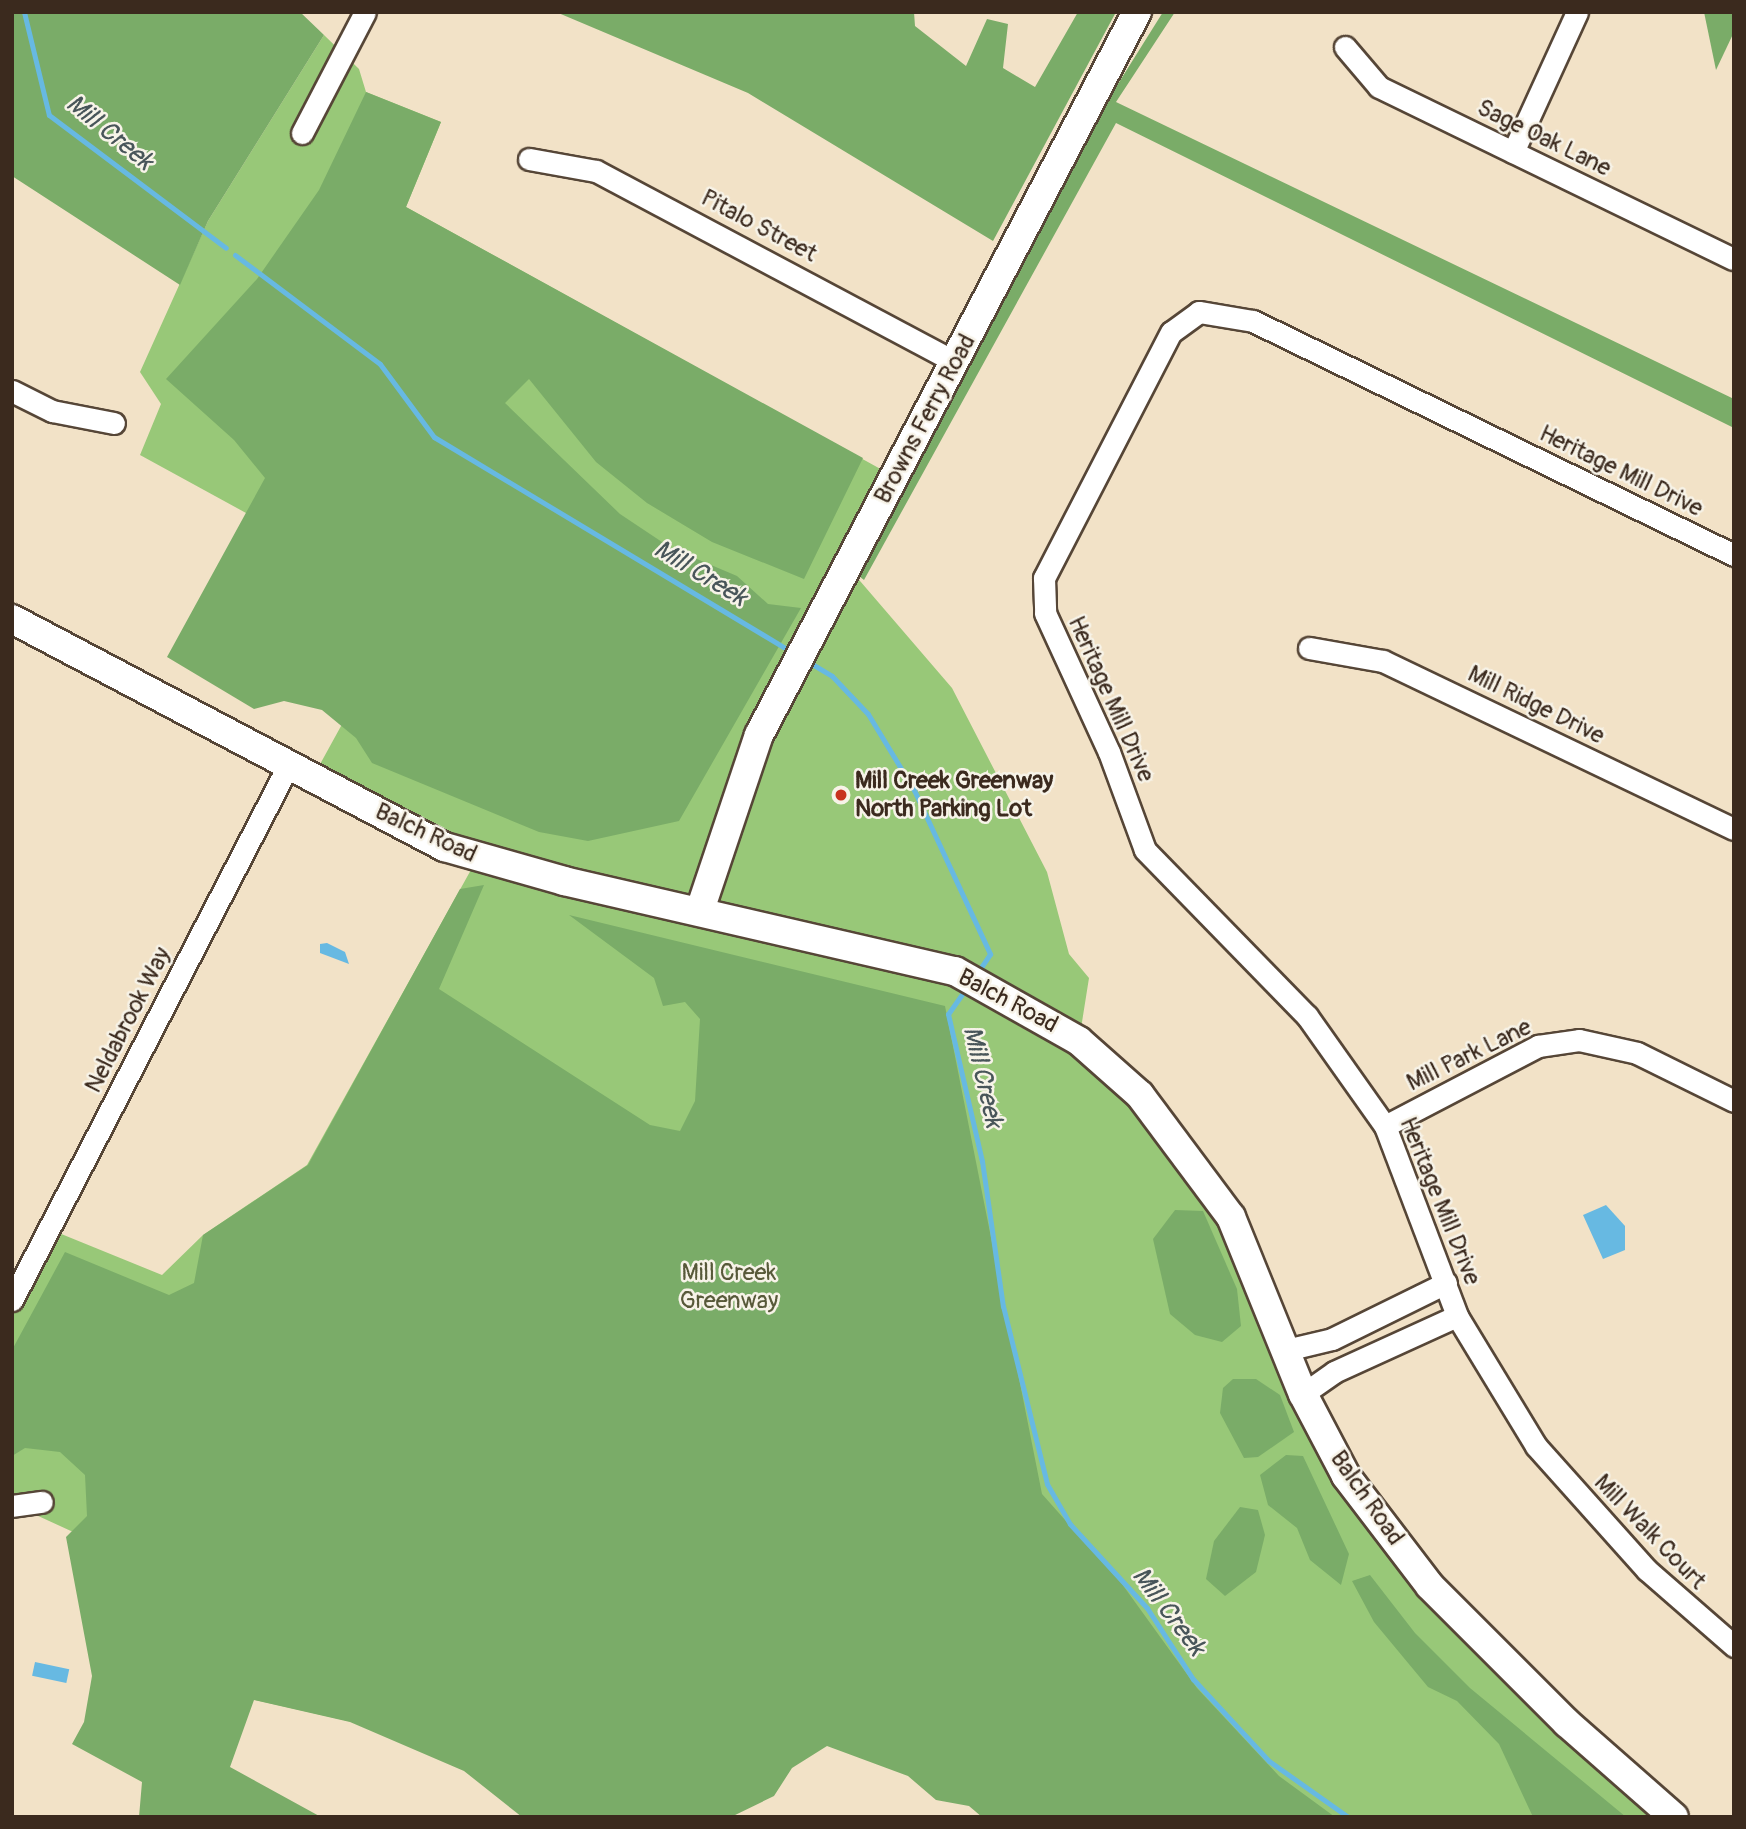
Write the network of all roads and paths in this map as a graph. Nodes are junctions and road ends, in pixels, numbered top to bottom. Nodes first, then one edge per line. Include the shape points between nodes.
1 (365, 12) edge
2 (1137, 12) edge
3 (1577, 12) edge
4 (1345, 47) dead end
5 (302, 133) dead end
6 (1513, 152) junction
7 (529, 159) dead end
8 (1734, 259) edge
9 (955, 362) junction
10 (12, 391) edge
11 (114, 423) dead end
12 (1734, 555) edge
13 (12, 619) edge
14 (1309, 648) dead end
15 (289, 764) junction
16 (1734, 829) edge
17 (726, 831) junction
18 (629, 895) junction
19 (700, 910) junction
20 (759, 925) junction
21 (1734, 1101) edge
22 (1385, 1126) junction
23 (1446, 1283) junction
24 (12, 1300) edge
25 (1457, 1316) junction
26 (1286, 1350) junction
27 (1303, 1394) junction
28 (1536, 1446) joint
29 (42, 1502) dead end
30 (12, 1506) edge
31 (1734, 1646) edge
32 (1675, 1817) edge

1 - 5 street
2 - 9 street, Browns Ferry Road
3 - 6 street
4 - 6 street, Sage Oak Lane via 1379,87
6 - 8 street, Sage Oak Lane
7 - 9 street, Pitalo Street via 596,171
9 - 17 street, Browns Ferry Road via 759,735
10 - 11 street via 52,411
12 - 22 street, Heritage Mill Drive via 1253,321 1199,312 1171,332 1044,578 1045,614 1109,752 1145,850 1307,1016
13 - 15 street, Balch Road
14 - 16 street, Mill Ridge Drive via 1383,661
15 - 18 street, Balch Road via 466,855
15 - 24 street, Neldabrook Way
17 - 18 street, Browns Ferry Road via 698,877 666,895
17 - 19 street, Browns Ferry Road
17 - 20 street, Browns Ferry Road via 725,891
18 - 19 street, Balch Road
19 - 20 street, Balch Road
20 - 26 street, Balch Road via 956,971 1023,1004 1120,1077 1184,1147 1231,1217
21 - 22 street, Mill Park Lane via 1637,1053 1578,1040 1538,1046
22 - 23 street, Heritage Mill Drive
23 - 25 street, Heritage Mill Drive
23 - 26 street via 1332,1339
25 - 27 street via 1335,1372
25 - 28 street, Heritage Mill Drive
26 - 27 street, Balch Road
27 - 32 street, Balch Road via 1346,1476 1430,1586 1567,1723
28 - 31 street, Mill Walk Court via 1647,1570
29 - 30 street

